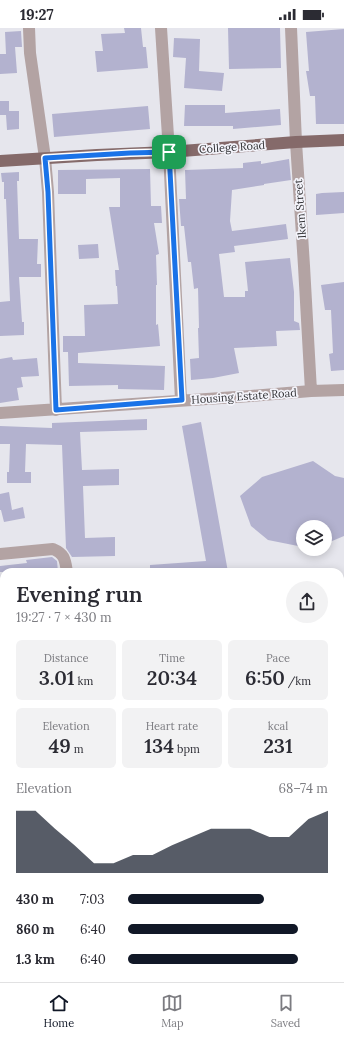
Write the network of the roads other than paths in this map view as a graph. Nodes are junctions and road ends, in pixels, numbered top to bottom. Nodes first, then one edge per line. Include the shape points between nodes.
1 (29, 28) edge
2 (161, 28) edge
3 (291, 28) edge
4 (344, 140) edge
5 (296, 142) junction
6 (169, 152) junction
7 (45, 158) junction
8 (0, 161) edge
9 (344, 390) edge
10 (311, 391) junction
11 (182, 400) junction
12 (56, 410) junction
13 (0, 413) edge
14 (0, 554) edge
15 (66, 568) edge

1 - 7 street via 30,53
2 - 6 street
3 - 5 street, Ikem Street
4 - 5 main road, College Road
5 - 6 main road, College Road
5 - 10 street, Ikem Street
6 - 7 main road, College Road
6 - 11 street
7 - 8 main road, College Road
7 - 12 street
9 - 10 street, Housing Estate Road
10 - 11 street, Housing Estate Road
11 - 12 street, Housing Estate Road
12 - 13 street, Housing Estate Road
14 - 15 street via 53,549 60,552

